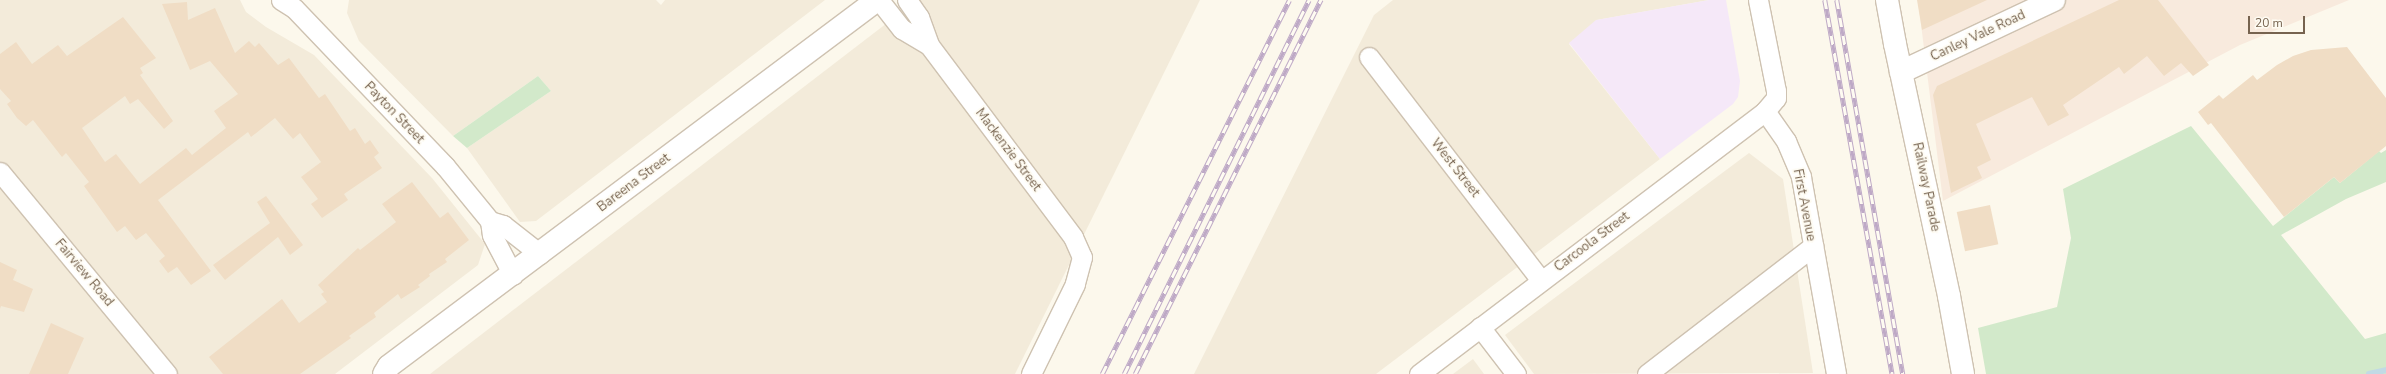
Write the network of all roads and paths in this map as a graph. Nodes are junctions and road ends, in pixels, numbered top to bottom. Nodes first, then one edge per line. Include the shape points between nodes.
1 (878, 0) edge
2 (907, 0) edge
3 (1758, 0) edge
4 (1887, 0) edge
5 (2054, 0) edge
6 (292, 3) edge
7 (929, 45) junction
8 (1369, 57) dead end
9 (1901, 72) junction
10 (1765, 111) junction
11 (0, 172) edge
12 (490, 221) junction
13 (1813, 246) junction
14 (540, 254) junction
15 (513, 274) junction
16 (1541, 280) junction
17 (1480, 327) junction
18 (387, 370) edge
19 (167, 374) edge
20 (366, 374) edge
21 (1031, 374) edge
22 (1419, 374) edge
23 (1516, 374) edge
24 (1646, 374) edge
25 (1836, 374) edge
26 (1963, 374) edge

1 - 7 street, Mackenzie Street via 902,29
1 - 14 main road, Bareena Street
2 - 7 street, Mackenzie Street via 919,17
3 - 10 street via 1776,91 1776,98
4 - 9 main road, Railway Parade
5 - 9 main road, Canley Vale Road
6 - 12 street, Payton Street via 446,166
7 - 21 street, Mackenzie Street via 1073,237 1082,257 1075,284
8 - 16 street, West Street
9 - 26 main road, Railway Parade
10 - 13 street, First Avenue via 1786,140 1797,165
10 - 16 street, Carcoola Street
11 - 19 street, Fairview Road
12 - 14 street, Payton Street via 503,225
12 - 15 street, Payton Street via 492,235
13 - 24 street
13 - 25 street, First Avenue
14 - 15 main road, Bareena Street
15 - 18 main road, Bareena Street
16 - 17 street, Carcoola Street
17 - 22 street, Carcoola Street
17 - 23 street
18 - 20 main road, Bareena Street

